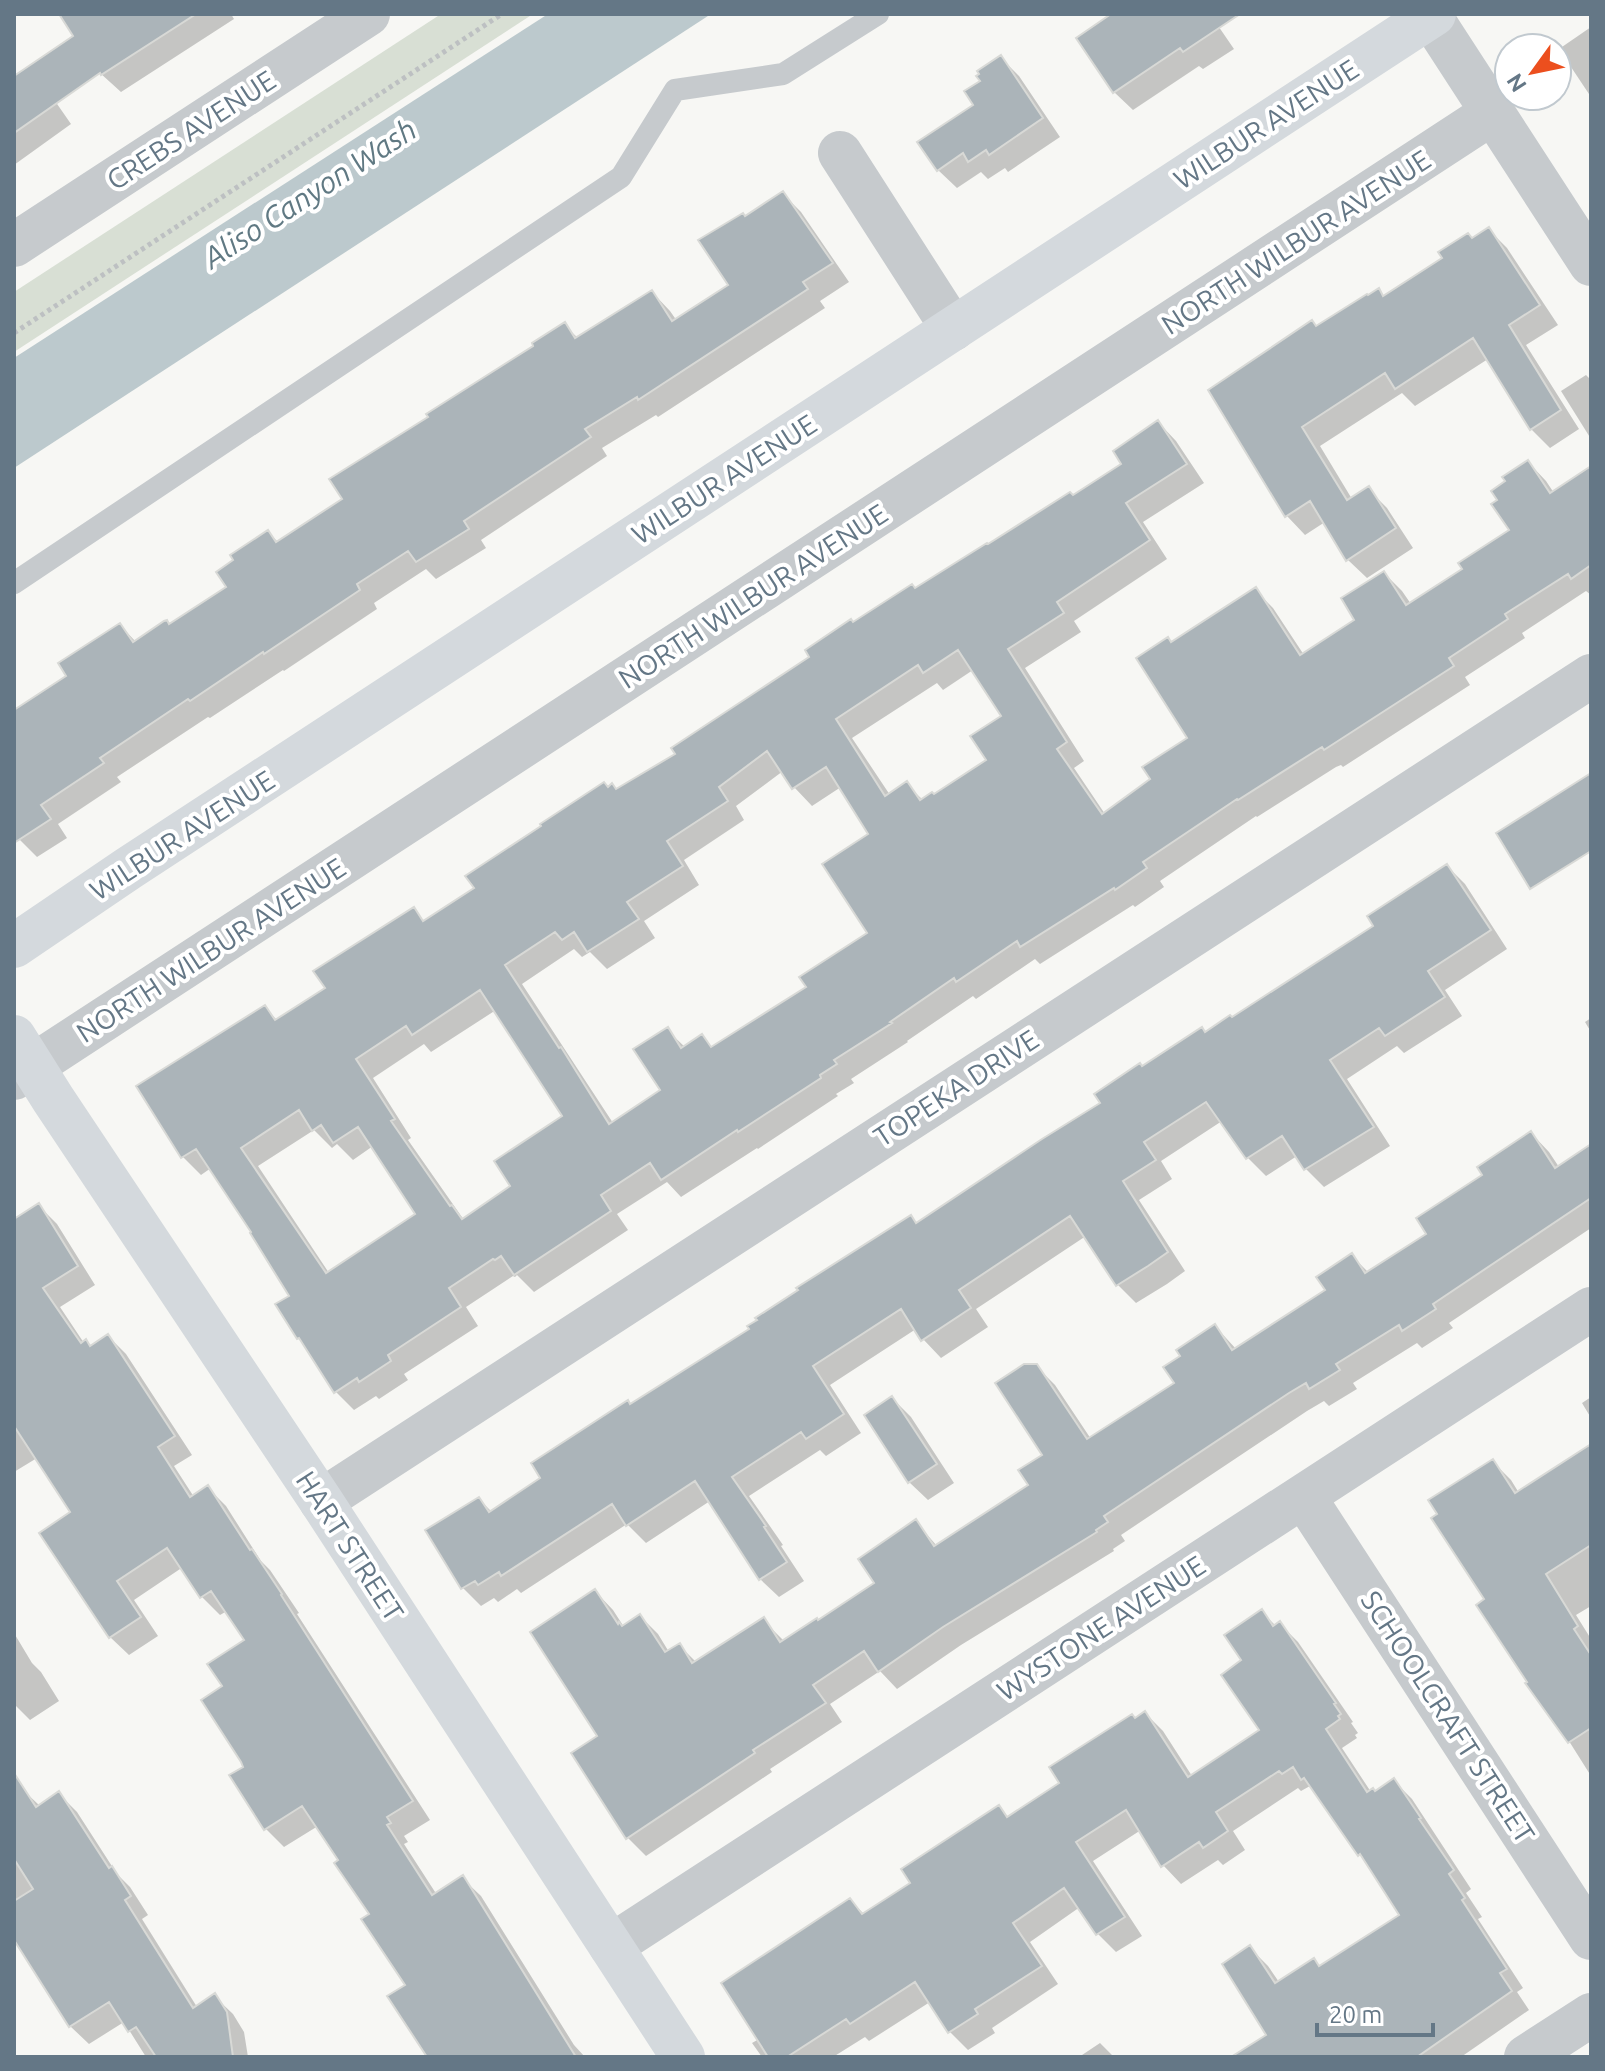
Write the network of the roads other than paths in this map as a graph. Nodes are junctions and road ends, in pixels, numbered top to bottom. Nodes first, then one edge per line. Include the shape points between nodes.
1 (368, 14) edge
2 (878, 14) edge
3 (1432, 15) edge
4 (1492, 113) junction
5 (840, 153) dead end
6 (14, 245) edge
7 (1591, 264) edge
8 (953, 329) junction
9 (14, 583) edge
10 (1591, 676) edge
11 (14, 946) edge
12 (20, 1060) edge
13 (1591, 1309) edge
14 (1304, 1497) junction
15 (321, 1501) junction
16 (1591, 1938) edge
17 (611, 1946) junction
18 (1591, 2015) edge
19 (683, 2057) edge
20 (1526, 2057) edge

1 - 6 street, CREBS AVENUE
2 - 9 lane via 783,74 675,90 621,177
3 - 4 street
3 - 8 main road, WILBUR AVENUE
4 - 7 street
4 - 12 street, NORTH WILBUR AVENUE
5 - 8 street
8 - 11 main road, WILBUR AVENUE
10 - 15 street, TOPEKA DRIVE
12 - 15 main road, HART STREET
13 - 14 street, WYSTONE AVENUE
14 - 16 street, SCHOOLCRAFT STREET
14 - 17 street, WYSTONE AVENUE
15 - 17 main road, HART STREET
17 - 19 main road, HART STREET
18 - 20 street

